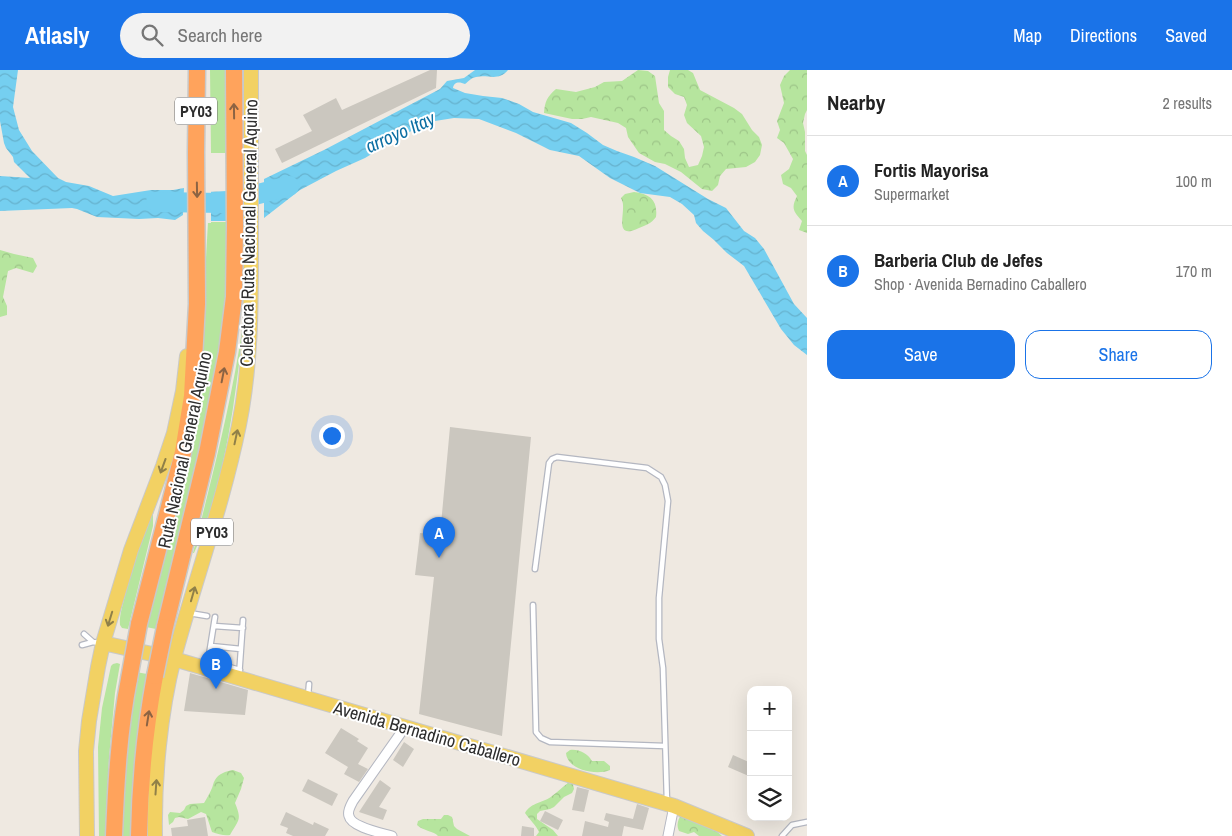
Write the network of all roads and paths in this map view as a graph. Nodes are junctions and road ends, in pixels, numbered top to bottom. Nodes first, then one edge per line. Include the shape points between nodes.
1 (197, 70) edge
2 (234, 70) edge
3 (251, 70) edge
4 (243, 225) junction
5 (197, 228) junction
6 (535, 569) dead end
7 (533, 604) dead end
8 (188, 613) junction
9 (207, 616) dead end
10 (216, 617) dead end
11 (243, 620) dead end
12 (214, 626) junction
13 (243, 628) junction
14 (84, 634) dead end
15 (102, 643) junction
16 (82, 645) dead end
17 (211, 646) junction
18 (241, 649) junction
19 (174, 659) junction
20 (208, 665) junction
21 (239, 674) junction
22 (309, 684) dead end
23 (308, 699) junction
24 (405, 727) junction
25 (665, 746) junction
26 (670, 805) junction
27 (807, 822) edge
28 (88, 836) edge
29 (94, 836) edge
30 (114, 836) edge
31 (139, 836) edge
32 (155, 836) edge
33 (392, 836) edge
34 (668, 836) edge
35 (747, 836) edge
36 (782, 836) edge

1 -> 5 highway, Ruta Nacional General Aquino / PY03
4 -> 2 highway, Ruta Nacional General Aquino / PY03 via 234,152
3 - 4 main road, Colectora Ruta Nacional General Aquino / PY03 via 251,151
8 -> 4 main road, Colectora Ruta Nacional General Aquino / PY03 via 226,482 248,362 251,295
31 -> 4 highway, Ruta Nacional General Aquino / PY03, bridge via 146,728 154,676 228,352
5 -> 15 main road, PY03 via 183,391 174,433 131,550
5 - 30 highway, Ruta Nacional General Aquino / PY03, bridge via 192,396 183,452 139,624 129,679 120,741
6 - 25 lane via 552,459 647,468 661,477 668,501 659,598
7 - 25 lane via 536,732 541,738 550,742
8 - 9 lane
8 - 19 main road, Colectora Ruta Nacional General Aquino / PY03
10 - 12 lane
11 - 13 lane
12 - 13 lane
12 - 17 lane
13 - 18 lane
14 - 15 lane
15 - 16 lane
15 - 19 main road, Avenida Bernadino Caballero
15 - 28 main road, PY03 via 86,751
15 - 29 main road, PY03 via 94,768
17 - 18 lane
17 - 20 lane
18 - 21 lane
19 - 20 main road, Avenida Bernadino Caballero
32 -> 19 main road, Colectora Ruta Nacional General Aquino / PY03 via 158,753
20 - 21 main road, Avenida Bernadino Caballero
21 - 23 main road, Avenida Bernadino Caballero
22 - 23 lane
23 - 24 main road, Avenida Bernadino Caballero
24 - 26 main road, Avenida Bernadino Caballero
24 - 33 street via 348,812 357,825
25 - 26 lane
26 - 34 street
26 - 35 main road, Avenida Bernadino Caballero
27 - 36 lane via 792,825

